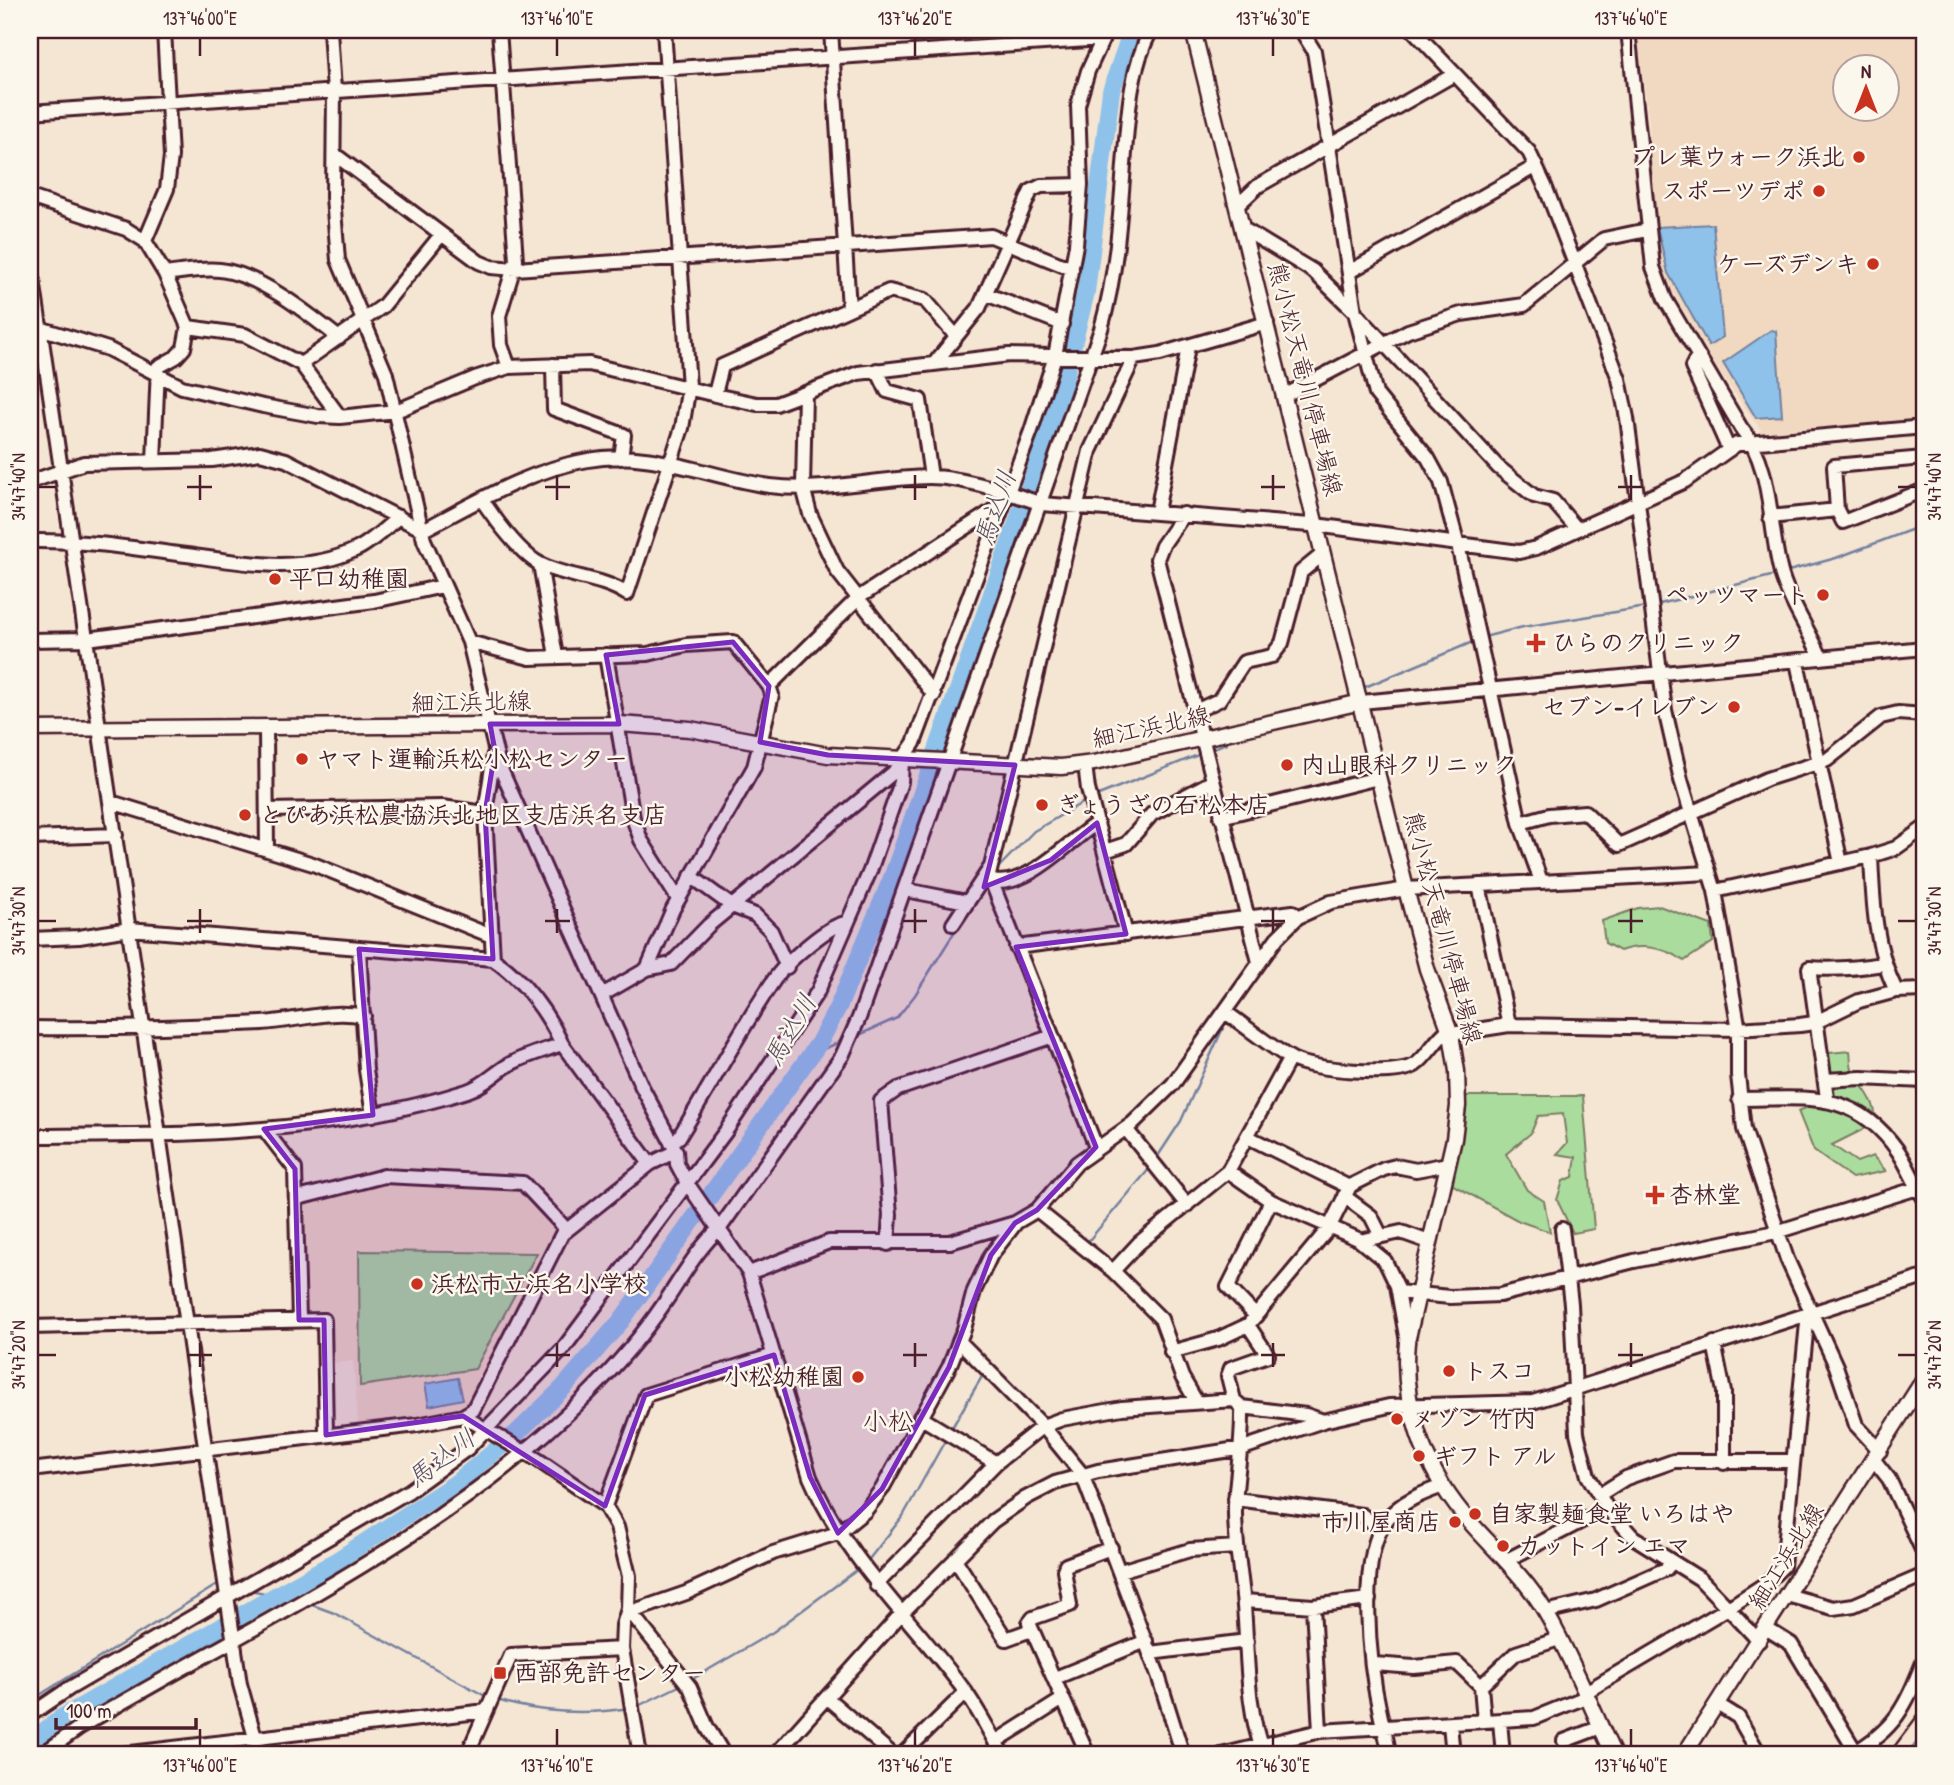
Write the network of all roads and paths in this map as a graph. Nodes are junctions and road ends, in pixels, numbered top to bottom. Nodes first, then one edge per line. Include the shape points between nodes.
1 (164, 30) edge
2 (330, 30) edge
3 (499, 30) edge
4 (664, 30) edge
5 (831, 30) edge
6 (1151, 30) edge
7 (1193, 30) edge
8 (1301, 30) edge
9 (1413, 30) edge
10 (1628, 30) edge
11 (1104, 35) edge
12 (1060, 36) edge
13 (832, 57) junction
14 (667, 69) junction
15 (1455, 74) junction
16 (502, 79) junction
17 (334, 91) junction
18 (170, 102) junction
19 (30, 111) edge
20 (1329, 145) junction
21 (334, 154) junction
22 (1536, 166) junction
23 (1081, 185) junction
24 (30, 197) edge
25 (1238, 205) junction
26 (1245, 230) junction
27 (1647, 230) junction
28 (441, 235) junction
29 (145, 241) junction
30 (1009, 245) junction
31 (845, 246) junction
32 (680, 258) junction
33 (30, 259) edge
34 (1575, 263) junction
35 (515, 269) junction
36 (1072, 269) junction
37 (1349, 272) junction
38 (165, 274) junction
39 (985, 294) junction
40 (849, 308) junction
41 (1355, 312) junction
42 (364, 322) junction
43 (1267, 323) junction
44 (1062, 324) junction
45 (36, 326) edge
46 (188, 327) junction
47 (955, 335) junction
48 (338, 338) junction
49 (1385, 345) junction
50 (1188, 347) junction
51 (1367, 354) junction
52 (1092, 355) junction
53 (1698, 355) junction
54 (1058, 356) junction
55 (1134, 358) junction
56 (934, 364) junction
57 (301, 365) junction
58 (553, 365) junction
59 (509, 367) junction
60 (877, 370) junction
61 (156, 375) junction
62 (689, 386) junction
63 (805, 393) junction
64 (715, 394) junction
65 (1284, 396) junction
66 (397, 411) junction
67 (340, 417) junction
68 (1924, 427) edge
69 (1753, 441) junction
70 (1729, 450) junction
71 (621, 458) junction
72 (1924, 458) edge
73 (154, 461) junction
74 (670, 464) junction
75 (62, 471) junction
76 (931, 477) junction
77 (30, 482) edge
78 (803, 488) junction
79 (1924, 490) edge
80 (1010, 493) junction
81 (482, 500) junction
82 (1040, 503) junction
83 (1638, 503) junction
84 (1001, 505) junction
85 (1077, 508) junction
86 (1837, 510) junction
87 (1157, 512) junction
88 (1184, 514) junction
89 (399, 517) junction
90 (1770, 517) junction
91 (1318, 526) junction
92 (1577, 529) junction
93 (422, 530) junction
94 (72, 540) junction
95 (30, 541) edge
96 (1458, 545) junction
97 (1324, 554) junction
98 (540, 564) junction
99 (443, 586) junction
100 (858, 598) junction
101 (87, 639) junction
102 (30, 640) edge
103 (469, 642) junction
104 (1924, 649) edge
105 (606, 655) junction
106 (556, 656) junction
107 (1821, 658) junction
108 (1797, 662) junction
109 (1660, 674) junction
110 (769, 686) junction
111 (1489, 690) junction
112 (934, 695) junction
113 (1361, 702) junction
114 (1196, 711) junction
115 (1924, 715) edge
116 (490, 724) junction
117 (619, 724) junction
118 (266, 727) junction
119 (30, 729) edge
120 (100, 730) junction
121 (761, 742) junction
122 (1205, 747) junction
123 (495, 751) junction
124 (906, 759) junction
125 (949, 760) junction
126 (1821, 762) junction
127 (1015, 765) junction
128 (1085, 765) junction
129 (1378, 778) junction
130 (1213, 780) junction
131 (111, 802) junction
132 (267, 810) junction
133 (1692, 812) junction
134 (485, 813) junction
135 (1221, 817) junction
136 (1097, 822) junction
137 (1520, 824) junction
138 (1924, 828) edge
139 (117, 835) junction
140 (30, 838) edge
141 (267, 850) junction
142 (1105, 851) junction
143 (1871, 856) junction
144 (1841, 863) junction
145 (1709, 873) junction
146 (991, 875) junction
147 (691, 876) junction
148 (1541, 881) junction
149 (1479, 884) junction
150 (1406, 889) junction
151 (906, 890) junction
152 (1714, 891) junction
153 (678, 899) junction
154 (967, 902) junction
155 (732, 906) junction
156 (1298, 917) junction
157 (1248, 919) junction
158 (847, 923) junction
159 (953, 924) dead end
160 (129, 929) junction
161 (1126, 934) junction
162 (489, 935) junction
163 (30, 939) edge
164 (1016, 947) junction
165 (359, 949) junction
166 (493, 959) junction
167 (1259, 962) junction
168 (1883, 964) junction
169 (787, 967) junction
170 (647, 970) junction
171 (1924, 990) edge
172 (1896, 991) junction
173 (602, 995) junction
174 (1225, 1012) junction
175 (364, 1016) junction
176 (1816, 1022) junction
177 (1509, 1025) junction
178 (30, 1028) edge
179 (1737, 1029) junction
180 (143, 1030) junction
181 (1450, 1032) junction
182 (1050, 1037) junction
183 (562, 1044) junction
184 (1290, 1058) junction
185 (1825, 1080) junction
186 (1924, 1081) edge
187 (1827, 1098) junction
188 (1739, 1099) junction
189 (373, 1115) junction
190 (264, 1129) junction
191 (1126, 1129) junction
192 (159, 1135) junction
193 (30, 1136) edge
194 (1248, 1137) junction
195 (673, 1147) junction
196 (1096, 1147) junction
197 (650, 1164) junction
198 (1448, 1164) junction
199 (1228, 1171) junction
200 (690, 1185) junction
201 (1347, 1191) junction
202 (1921, 1193) edge
203 (298, 1198) junction
204 (1271, 1201) junction
205 (1187, 1205) junction
206 (1037, 1210) junction
207 (1015, 1223) junction
208 (718, 1226) junction
209 (1328, 1228) junction
210 (1562, 1229) dead end
211 (567, 1230) junction
212 (1776, 1232) junction
213 (1381, 1236) junction
214 (1360, 1241) junction
215 (1429, 1242) junction
216 (888, 1244) junction
217 (1113, 1271) junction
218 (749, 1273) junction
219 (1568, 1277) junction
220 (1924, 1277) edge
221 (1398, 1292) junction
222 (1418, 1292) junction
223 (1810, 1313) junction
224 (299, 1320) junction
225 (1252, 1321) junction
226 (187, 1323) junction
227 (30, 1328) edge
228 (960, 1341) junction
229 (1407, 1342) junction
230 (1714, 1343) junction
231 (1171, 1352) junction
232 (774, 1355) junction
233 (1924, 1379) edge
234 (1575, 1389) junction
235 (1196, 1401) junction
236 (1409, 1403) junction
237 (1238, 1404) junction
238 (463, 1416) junction
239 (920, 1417) junction
240 (1323, 1421) junction
241 (1043, 1426) junction
242 (485, 1430) junction
243 (326, 1435) junction
244 (1243, 1448) junction
245 (206, 1449) junction
246 (524, 1452) junction
247 (1877, 1455) junction
248 (1793, 1461) junction
249 (1724, 1462) junction
250 (996, 1463) junction
251 (30, 1470) edge
252 (1082, 1474) junction
253 (1443, 1486) junction
254 (1599, 1495) junction
255 (1235, 1499) junction
256 (605, 1506) junction
257 (1608, 1508) junction
258 (1380, 1529) junction
259 (838, 1533) junction
260 (1237, 1547) junction
261 (1111, 1548) junction
262 (1924, 1554) edge
263 (955, 1559) junction
264 (1505, 1561) junction
265 (1672, 1562) junction
266 (1120, 1571) junction
267 (1924, 1576) edge
268 (876, 1585) junction
269 (227, 1593) junction
270 (1787, 1595) junction
271 (1369, 1599) junction
272 (1244, 1601) junction
273 (1313, 1606) junction
274 (1728, 1608) junction
275 (630, 1611) junction
276 (1545, 1612) junction
277 (902, 1613) junction
278 (1031, 1630) junction
279 (1763, 1635) junction
280 (233, 1637) junction
281 (1559, 1639) junction
282 (1247, 1641) junction
283 (1148, 1647) junction
284 (622, 1649) junction
285 (1924, 1660) edge
286 (1374, 1664) junction
287 (1055, 1678) junction
288 (1481, 1686) junction
289 (965, 1692) junction
290 (1585, 1695) junction
291 (827, 1698) junction
292 (1063, 1699) junction
293 (490, 1703) junction
294 (1717, 1704) junction
295 (30, 1715) edge
296 (1484, 1721) junction
297 (1500, 1721) junction
298 (1450, 1724) junction
299 (1601, 1727) junction
300 (1386, 1729) junction
301 (1320, 1731) junction
302 (254, 1738) junction
303 (1564, 1741) dead end
304 (995, 1742) junction
305 (1262, 1750) edge
306 (175, 1751) edge
307 (1853, 1754) edge
308 (41, 1755) edge
309 (118, 1755) edge
310 (260, 1755) edge
311 (467, 1755) edge
312 (640, 1755) edge
313 (724, 1755) edge
314 (775, 1755) edge
315 (893, 1755) edge
316 (902, 1755) edge
317 (1003, 1755) edge
318 (1088, 1755) edge
319 (1183, 1755) edge
320 (1221, 1755) edge
321 (1389, 1755) edge
322 (1454, 1755) edge
323 (1503, 1755) edge
324 (1614, 1755) edge
325 (1685, 1755) edge
326 (1759, 1755) edge

1 - 18 street
2 - 17 street
3 - 16 street
4 - 14 street
5 - 13 street
6 - 52 street via 1133,74 1118,242 1109,301
7 - 25 main road, 熊小松天竜川停車場線
8 - 20 street via 1314,51
9 - 15 street
10 - 27 street
11 - 12 street
11 - 23 street via 1078,105
12 - 13 street
13 - 14 street
13 - 31 street
14 - 16 street
14 - 32 street
15 - 20 street
15 - 22 street via 1529,152
16 - 17 street
16 - 35 street
17 - 18 street
17 - 21 street
18 - 19 street
18 - 29 street via 167,189
20 - 25 street via 1258,187
20 - 37 street
21 - 28 street
21 - 42 street via 338,260
22 - 34 street
22 - 37 street
23 - 30 street via 1035,187
23 - 36 street
24 - 29 street via 126,229
25 - 26 main road, 熊小松天竜川停車場線
26 - 41 street via 1312,271
26 - 43 main road, 熊小松天竜川停車場線
27 - 34 street via 1604,239
27 - 53 street via 1653,267 1665,299
28 - 35 street via 479,262
28 - 42 street via 397,290
29 - 38 street
30 - 31 street via 991,236
30 - 36 street
30 - 39 street
31 - 32 street
31 - 40 street
32 - 35 street
32 - 62 street
33 - 45 street
34 - 49 street via 1524,305 1461,314 1408,331
34 - 83 street via 1619,379
35 - 59 street via 499,316 501,345
36 - 44 street
37 - 41 street
38 - 46 street
38 - 48 street via 221,270 239,275 289,300
39 - 44 street
39 - 47 street
40 - 47 street via 889,291 925,300
40 - 64 street via 722,366
41 - 49 street
41 - 51 street
42 - 48 street
42 - 66 street
43 - 50 street
43 - 65 main road, 熊小松天竜川停車場線
44 - 54 street
45 - 61 street via 108,349
45 - 75 street
46 - 57 street via 245,335
46 - 61 street via 184,348 158,367
47 - 56 street
48 - 57 street
49 - 51 street
49 - 92 street via 1498,467 1534,496 1553,501
50 - 55 street
50 - 87 street
51 - 65 street
51 - 96 street via 1376,394 1428,458 1441,482
52 - 54 street
52 - 55 street
52 - 82 street
53 - 69 street
53 - 70 street via 1692,367
54 - 56 street via 1009,355
54 - 80 street
55 - 85 street via 1090,451
56 - 60 street
57 - 67 street
58 - 59 street
58 - 62 street via 589,364
58 - 71 street via 554,410 624,435
59 - 66 street
60 - 63 street
60 - 76 street via 887,391 920,400
61 - 67 street via 182,387 236,400
61 - 73 street
62 - 64 street
62 - 74 street
63 - 64 street via 776,404
63 - 78 street
65 - 91 main road, 熊小松天竜川停車場線
66 - 67 street
66 - 93 street
68 - 69 street
69 - 70 street
69 - 90 street
70 - 83 street via 1685,481
71 - 74 street
71 - 81 street via 589,459 557,468
72 - 86 street via 1835,466
73 - 75 street via 84,463
73 - 89 street via 260,453 286,460
74 - 78 street via 770,486
74 - 98 street via 627,594
75 - 77 street
75 - 94 street
76 - 78 street
76 - 80 street
78 - 100 street via 825,549
79 - 86 street via 1846,523
80 - 82 street
80 - 84 street
81 - 93 street
81 - 98 street
82 - 85 street
82 - 125 street
83 - 92 street
83 - 109 street
84 - 100 street
84 - 112 street
85 - 87 street
85 - 127 street
86 - 90 street
87 - 88 street
88 - 91 street
88 - 114 street via 1157,559
89 - 93 street
89 - 94 street via 358,549 292,565 258,565
90 - 107 street via 1782,573
91 - 96 street
91 - 97 main road, 熊小松天竜川停車場線
92 - 96 street via 1519,551
93 - 99 street
94 - 95 street
94 - 101 street
96 - 111 street
97 - 113 main road, 熊小松天竜川停車場線
97 - 114 street via 1301,572 1282,643 1272,656 1244,662 1219,700
98 - 106 street
99 - 101 street via 374,601
99 - 103 street
100 - 110 street
100 - 112 street
101 - 102 street
101 - 120 street
103 - 106 street via 530,659
103 - 116 street
104 - 107 street
105 - 106 street
105 - 110 street via 733,642
105 - 117 street
107 - 108 street
108 - 109 street
108 - 126 street
109 - 111 street
109 - 133 street via 1672,747
110 - 121 street via 772,695
111 - 113 street
111 - 137 street
112 - 124 street
113 - 122 main road, 細江浜北線
113 - 129 main road, 熊小松天竜川停車場線
114 - 122 street
115 - 126 street via 1881,716
116 - 117 main road, 細江浜北線
116 - 118 main road, 細江浜北線
116 - 123 street
117 - 121 main road, 細江浜北線 via 690,729
117 - 153 street via 633,818 641,840
118 - 120 main road, 細江浜北線
118 - 132 street
119 - 120 main road, 細江浜北線
120 - 131 street
121 - 124 main road, 細江浜北線 via 828,755
121 - 147 street via 754,767
122 - 128 main road, 細江浜北線
122 - 130 street
123 - 134 street
123 - 173 street
124 - 125 main road, 細江浜北線
124 - 155 street
124 - 158 street
125 - 127 main road, 細江浜北線
125 - 151 street
126 - 133 street via 1767,779
126 - 144 street
127 - 128 main road, 細江浜北線
127 - 146 street
128 - 136 street
129 - 135 street
129 - 150 main road, 熊小松天竜川停車場線
130 - 135 street
130 - 142 street via 1152,814 1126,844
131 - 139 street
131 - 141 street
132 - 134 street via 442,807
132 - 141 street
133 - 137 street via 1619,845 1585,812 1549,815
133 - 145 street
134 - 162 street
135 - 157 street
136 - 142 street
136 - 146 street via 1051,860 1009,881
137 - 148 street
138 - 143 street via 1896,848
139 - 140 street
139 - 160 street
141 - 162 street
142 - 161 street
143 - 144 street
143 - 168 street via 1875,927
144 - 152 street
145 - 148 street
145 - 152 street
146 - 154 street
146 - 164 street
147 - 153 street
147 - 155 street
148 - 149 street
149 - 150 street
149 - 177 street
150 - 156 street via 1357,895
150 - 181 main road, 熊小松天竜川停車場線
151 - 154 street
151 - 208 street via 842,1056
152 - 179 street
153 - 170 street
154 - 159 street
155 - 169 street via 755,915 771,931
155 - 170 street via 671,964
156 - 157 street via 1293,912
156 - 167 street
157 - 161 street
157 - 167 street
158 - 169 street via 818,937
158 - 200 street via 818,991
160 - 163 street
160 - 165 street
160 - 180 street
161 - 164 street
162 - 166 street
164 - 182 street
165 - 166 street
165 - 175 street
166 - 183 street via 531,995
167 - 174 street
168 - 172 street
168 - 176 street via 1809,968
169 - 195 street via 778,974
170 - 173 street
171 - 172 street
172 - 176 street via 1859,1001
173 - 195 street
174 - 184 street
174 - 191 street via 1173,1084
175 - 180 street via 320,1014 291,1021
175 - 189 street
176 - 179 street
176 - 185 street
177 - 179 street
177 - 181 street
178 - 180 street
179 - 188 street
180 - 192 street
181 - 184 street via 1434,1040 1414,1065 1394,1071
181 - 198 main road, 熊小松天竜川停車場線 via 1458,1106
182 - 196 street
182 - 216 street via 898,1089 881,1101
183 - 189 street via 514,1061 470,1090
183 - 197 street
184 - 194 street
185 - 186 street
185 - 187 street
187 - 188 street
187 - 202 street via 1874,1124 1896,1148
188 - 212 street
189 - 190 street
190 - 192 street
190 - 203 street via 295,1169
191 - 196 street
191 - 205 street
192 - 193 street
192 - 226 street
194 - 199 street
194 - 201 street
195 - 197 street
195 - 200 street
196 - 206 street
197 - 211 street
198 - 201 street via 1384,1169
198 - 215 main road, 熊小松天竜川停車場線
199 - 204 street
199 - 205 street
200 - 208 street
200 - 242 street via 563,1349
201 - 209 street
201 - 213 street via 1371,1216
202 - 212 street
203 - 211 street via 384,1176 523,1183
203 - 224 street
204 - 209 street
204 - 225 street via 1228,1287
205 - 217 street via 1139,1243
206 - 207 street
206 - 217 street
207 - 216 street via 950,1242
207 - 228 street via 991,1255 974,1291
208 - 218 street
208 - 246 street via 622,1356
209 - 214 street
209 - 225 street
210 - 219 street
211 - 238 street via 473,1410
212 - 219 street
212 - 223 street
213 - 214 street
213 - 215 street via 1401,1232
214 - 221 street via 1385,1261
215 - 222 main road, 熊小松天竜川停車場線
216 - 218 street via 829,1242
217 - 231 street via 1161,1319
218 - 232 street
219 - 222 street via 1500,1295 1450,1297
219 - 234 street
220 - 223 street
221 - 222 street
221 - 229 street
222 - 229 main road, 熊小松天竜川停車場線
223 - 230 street
223 - 247 street via 1836,1366 1856,1425
223 - 248 street
224 - 226 street
224 - 243 street via 324,1320
225 - 231 street via 1218,1339
225 - 237 street via 1268,1355 1228,1371
226 - 227 street
226 - 245 street
228 - 239 street
228 - 241 street
229 - 236 main road, 熊小松天竜川停車場線
230 - 234 street
230 - 249 street via 1724,1392
231 - 235 street
232 - 256 street via 646,1395
232 - 259 street via 810,1477
233 - 247 main road, 細江浜北線
234 - 236 street via 1527,1403
234 - 254 street via 1581,1456
235 - 237 street
235 - 241 street via 1122,1408
236 - 240 street
236 - 253 main road, 熊小松天竜川停車場線
237 - 240 street
237 - 244 street
238 - 242 street
238 - 243 street
239 - 250 street
239 - 259 street via 882,1489 865,1511
240 - 244 street
241 - 250 street
241 - 252 street
242 - 246 street
242 - 269 street via 467,1449 409,1491
243 - 245 street
244 - 252 street
244 - 255 street
245 - 251 street
245 - 269 street
246 - 256 street
246 - 280 street via 440,1518
247 - 262 street
247 - 270 main road, 細江浜北線
248 - 249 street
248 - 274 street via 1783,1566
249 - 254 street via 1666,1463 1626,1478
250 - 268 street
252 - 261 street
252 - 263 street via 1018,1503
253 - 258 street via 1405,1503
253 - 264 main road, 熊小松天竜川停車場線
254 - 257 street
255 - 258 street via 1362,1516
255 - 260 street
256 - 275 street via 621,1536 627,1561
257 - 264 street
257 - 265 street via 1633,1538
258 - 271 street via 1368,1570
259 - 268 street
259 - 275 street via 774,1553 686,1593
260 - 266 street via 1190,1550
260 - 272 street
261 - 266 street
261 - 278 street via 1064,1567 1070,1605 1032,1618
263 - 277 street
263 - 278 street via 1006,1639
264 - 276 main road, 熊小松天竜川停車場線
265 - 274 street via 1700,1580
265 - 276 street via 1666,1569 1596,1600
266 - 283 street
267 - 270 street via 1854,1605 1833,1608
268 - 277 street
269 - 280 street
269 - 295 street
270 - 279 main road, 細江浜北線
271 - 273 street
271 - 286 street
272 - 273 street
272 - 282 street
273 - 301 street
274 - 279 street
274 - 290 street
275 - 284 street via 623,1625
275 - 313 street via 687,1682
276 - 281 main road, 熊小松天竜川停車場線
277 - 289 street
277 - 291 street
278 - 287 street
279 - 294 main road, 細江浜北線
279 - 307 street via 1791,1644
280 - 302 street
280 - 308 street
281 - 288 street via 1516,1653
281 - 290 main road, 熊小松天竜川停車場線
282 - 283 street
282 - 305 street via 1251,1710
283 - 287 street
283 - 319 street
284 - 293 street via 511,1655
284 - 312 street
285 - 307 street via 1906,1705 1890,1726
286 - 288 street via 1414,1667 1457,1662
286 - 300 street
287 - 292 street
288 - 296 street
289 - 304 street
289 - 316 street
290 - 297 street via 1534,1718
290 - 299 main road, 熊小松天竜川停車場線
291 - 314 street
291 - 315 street
292 - 304 street
292 - 318 street
293 - 302 street
293 - 311 street
294 - 325 main road, 細江浜北線
294 - 326 street via 1738,1717
296 - 297 street
296 - 298 street
297 - 323 street
298 - 300 street
298 - 322 street
299 - 303 street
299 - 324 main road, 熊小松天竜川停車場線
300 - 301 street
300 - 321 street
301 - 305 street
302 - 306 street
302 - 310 street
304 - 317 street
305 - 320 street
306 - 309 street

